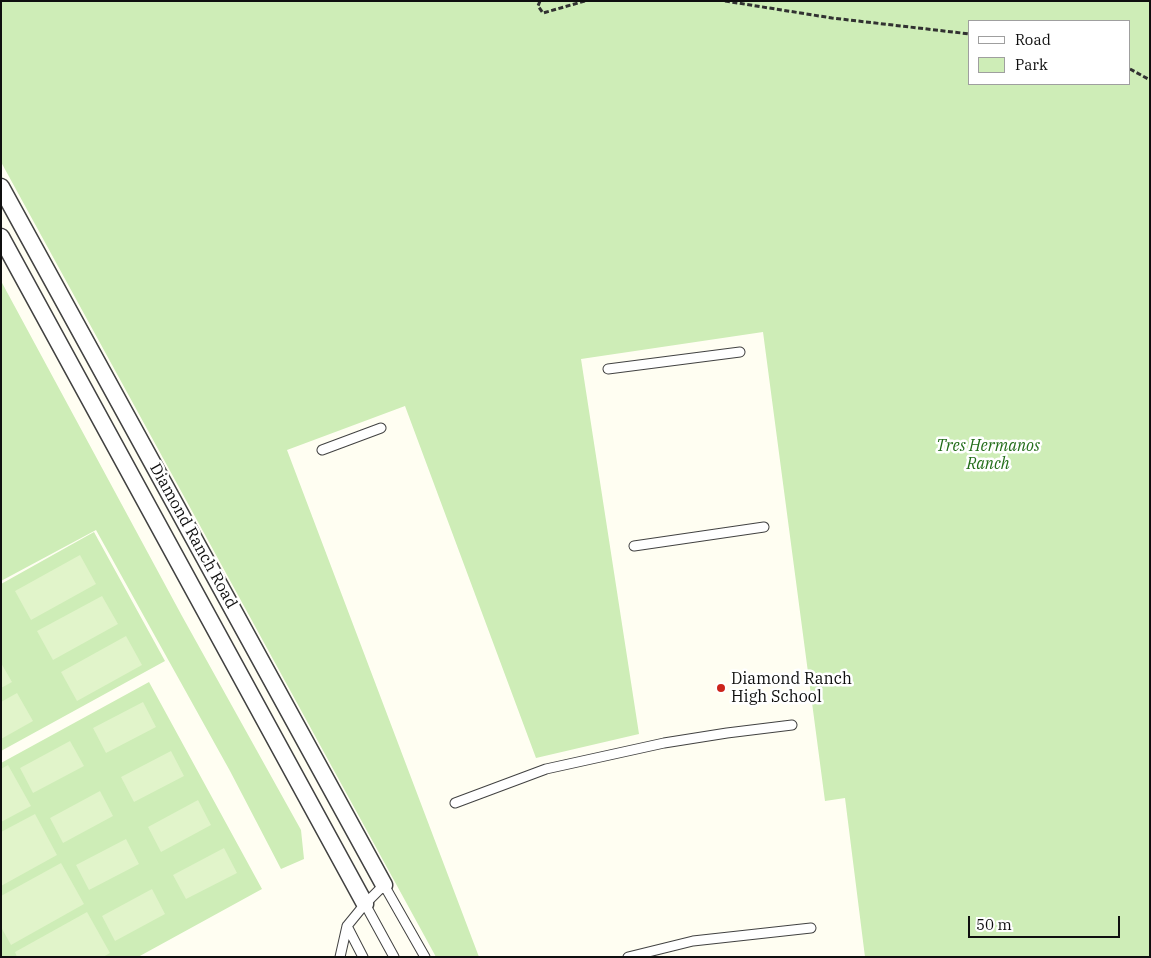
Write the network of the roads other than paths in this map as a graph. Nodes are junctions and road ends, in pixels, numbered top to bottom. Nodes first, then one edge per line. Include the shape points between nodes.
1 (1, 187) edge
2 (1, 237) edge
3 (740, 352) dead end
4 (608, 370) dead end
5 (381, 428) dead end
6 (322, 450) dead end
7 (764, 527) dead end
8 (634, 546) dead end
9 (792, 725) dead end
10 (455, 803) dead end
11 (384, 885) junction
12 (365, 904) junction
13 (348, 926) junction
14 (811, 928) dead end
15 (340, 957) edge
16 (363, 957) edge
17 (394, 957) edge
18 (425, 957) edge
19 (628, 957) edge

1 - 11 street, Diamond Ranch Road
2 - 12 street, Diamond Ranch Road
3 - 4 lane
5 - 6 lane
7 - 8 lane
9 - 10 lane via 664,743 546,769
11 - 12 lane
11 - 18 lane
12 - 13 lane
12 - 17 lane
13 - 15 lane
13 - 16 lane
14 - 19 lane via 693,941

